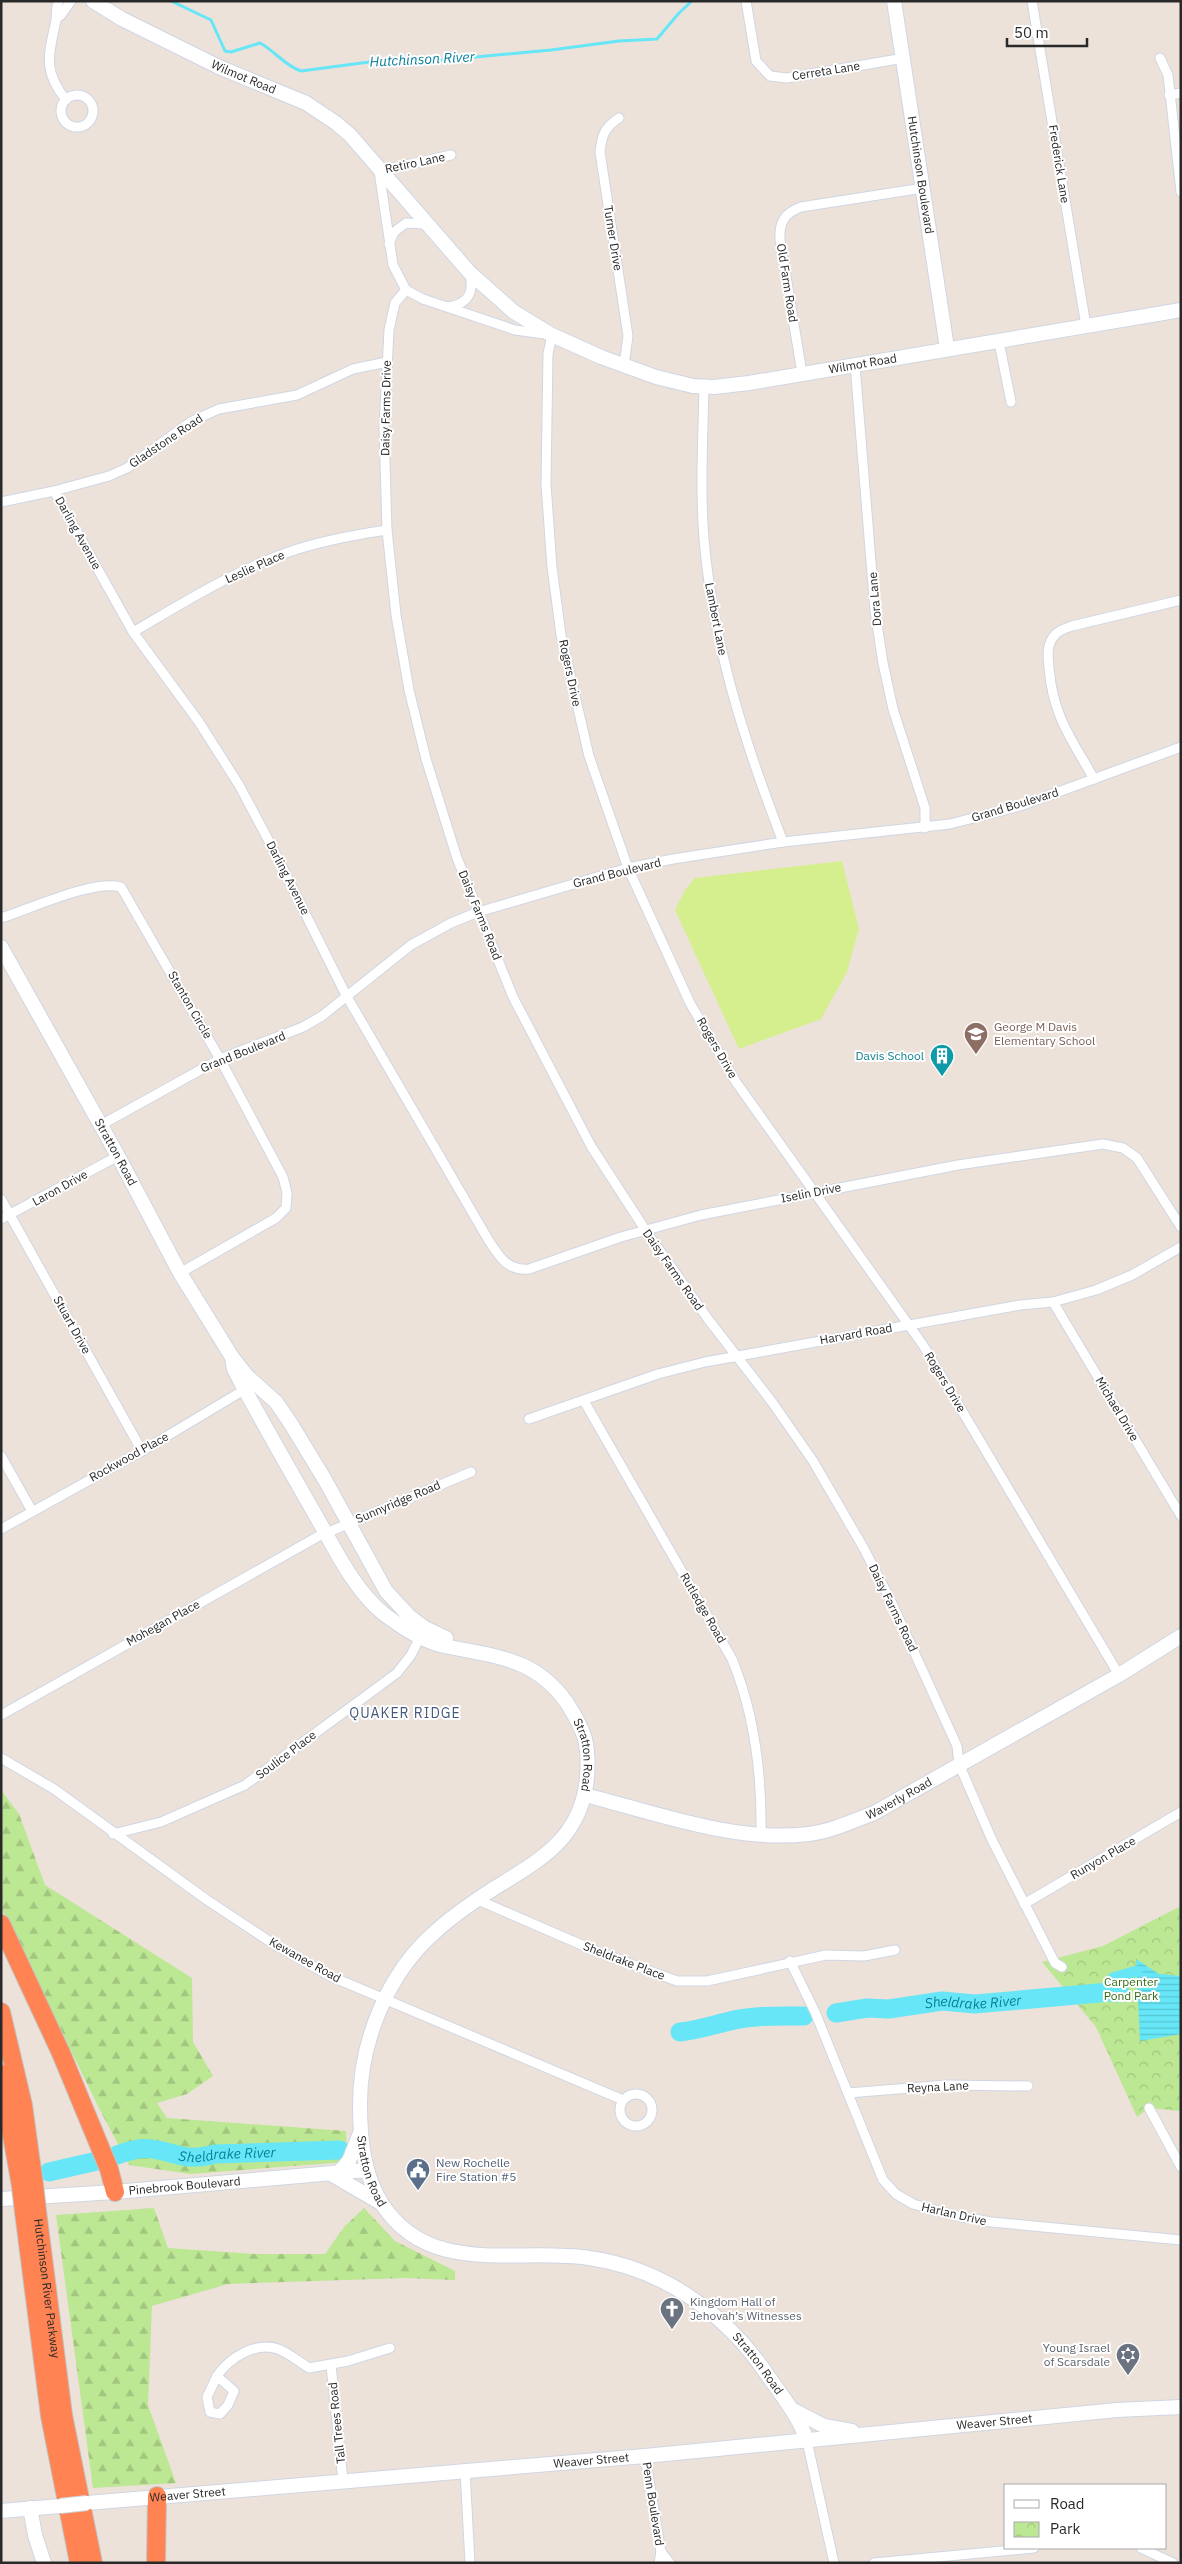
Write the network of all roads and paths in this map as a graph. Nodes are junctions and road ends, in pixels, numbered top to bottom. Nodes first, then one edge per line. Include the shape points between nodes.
1 (59, 1) edge
2 (71, 1) edge
3 (93, 1) edge
4 (746, 1) edge
5 (894, 1) edge
6 (1032, 1) edge
7 (57, 18) junction
8 (904, 58) junction
9 (1160, 58) dead end
10 (1181, 93) edge
11 (1169, 95) junction
12 (66, 100) dead end
13 (619, 118) dead end
14 (451, 155) dead end
15 (378, 171) junction
16 (923, 188) junction
17 (1181, 192) edge
18 (425, 224) junction
19 (389, 244) junction
20 (470, 273) junction
21 (406, 290) junction
22 (446, 307) junction
23 (1181, 310) edge
24 (1086, 326) junction
25 (552, 335) junction
26 (999, 342) junction
27 (947, 348) junction
28 (387, 362) junction
29 (624, 365) junction
30 (855, 365) junction
31 (802, 373) junction
32 (704, 387) junction
33 (1011, 402) dead end
34 (54, 491) junction
35 (1, 502) edge
36 (387, 530) junction
37 (1181, 600) edge
38 (133, 632) junction
39 (1181, 747) edge
40 (1094, 778) junction
41 (925, 828) junction
42 (783, 842) junction
43 (628, 868) junction
44 (478, 912) junction
45 (1, 918) edge
46 (1, 947) edge
47 (346, 995) junction
48 (220, 1059) junction
49 (101, 1125) junction
50 (118, 1156) junction
51 (814, 1193) junction
52 (1, 1199) edge
53 (10, 1215) junction
54 (1, 1220) edge
55 (1181, 1227) edge
56 (646, 1231) junction
57 (1181, 1247) edge
58 (514, 1268) joint
59 (180, 1273) junction
60 (1053, 1302) junction
61 (908, 1325) junction
62 (738, 1356) junction
63 (250, 1387) junction
64 (584, 1401) junction
65 (528, 1419) dead end
66 (142, 1451) junction
67 (1, 1456) edge
68 (470, 1472) dead end
69 (32, 1511) junction
70 (1181, 1516) edge
71 (349, 1524) junction
72 (1, 1529) edge
73 (326, 1533) junction
74 (423, 1633) junction
75 (1181, 1636) edge
76 (1118, 1675) junction
77 (1, 1715) edge
78 (1, 1758) edge
79 (959, 1764) junction
80 (585, 1795) junction
81 (1181, 1812) edge
82 (113, 1834) junction
83 (761, 1836) junction
84 (478, 1900) junction
85 (1024, 1904) junction
86 (1, 1924) edge
87 (895, 1950) dead end
88 (790, 1961) junction
89 (1062, 1967) dead end
90 (385, 2000) junction
91 (1, 2012) edge
92 (1, 2074) edge
93 (1028, 2086) dead end
94 (848, 2093) junction
95 (623, 2100) dead end
96 (1149, 2108) dead end
97 (361, 2130) junction
98 (1181, 2167) edge
99 (367, 2170) junction
100 (334, 2173) junction
101 (28, 2186) junction
102 (115, 2192) junction
103 (1, 2199) edge
104 (382, 2204) junction
105 (31, 2212) junction
106 (1181, 2240) edge
107 (390, 2348) dead end
108 (331, 2366) junction
109 (216, 2376) dead end
110 (790, 2407) junction
111 (1181, 2407) edge
112 (868, 2434) junction
113 (807, 2441) junction
114 (645, 2456) junction
115 (465, 2470) junction
116 (343, 2481) junction
117 (158, 2496) junction
118 (30, 2508) junction
119 (1, 2511) edge
120 (1023, 2549) edge
121 (1143, 2549) edge
122 (661, 2552) junction
123 (44, 2563) edge
124 (79, 2563) edge
125 (93, 2563) edge
126 (156, 2563) edge
127 (470, 2563) edge
128 (659, 2563) edge
129 (670, 2563) edge
130 (834, 2563) edge
131 (874, 2563) edge
132 (1173, 2563) edge

1 - 7 street
2 - 7 street
3 - 15 street, Wilmot Road via 219,67 313,106 350,135
4 - 8 street, Cerreta Lane via 756,61 770,76 787,78
5 - 8 street, Hutchinson Boulevard
6 - 24 street, Frederick Lane
7 - 12 street via 50,39 49,68 55,87
8 - 16 street, Hutchinson Boulevard
9 - 11 street via 1168,75
10 - 11 street
11 - 17 street
13 - 29 street, Turner Drive via 604,131 600,152 628,336
14 - 15 street, Retiro Lane
15 - 18 street, Wilmot Road
15 - 19 street, Wilmot Road
16 - 27 street, Hutchinson Boulevard
16 - 31 street, Old Farm Road via 800,207 786,215 781,225 780,240
18 - 19 street via 406,222 394,232
18 - 20 street, Wilmot Road
19 - 21 street, Wilmot Road via 397,276
20 - 22 street via 472,290 469,297 462,304
20 - 25 street, Wilmot Road via 514,312
21 - 22 street, Wilmot Road
21 - 28 street, Daisy Farms Drive via 393,311
22 - 25 street, Wilmot Road via 515,330
23 - 24 street, Wilmot Road
24 - 26 street, Wilmot Road
25 - 29 street, Wilmot Road
25 - 43 street, Rogers Drive via 545,424 552,567 579,719
26 - 27 street, Wilmot Road
26 - 33 street
27 - 30 street, Wilmot Road
28 - 34 street, Gladstone Road via 353,369 297,395 213,411 192,421 128,468
28 - 36 street, Daisy Farms Drive via 384,428
29 - 32 street, Wilmot Road via 656,377
30 - 31 street, Wilmot Road
30 - 41 street, Dora Lane via 875,611 893,709 925,808
31 - 32 street, Wilmot Road
32 - 42 street, Lambert Lane via 703,506 710,588 723,659 741,723
34 - 35 street, Gladstone Road
34 - 38 street, Darling Avenue
36 - 38 street, Leslie Place via 286,552 205,590
36 - 44 street, Daisy Farms Road via 396,616 417,724 457,858
37 - 40 street via 1072,626 1059,631 1051,640 1048,652 1053,701
38 - 47 street, Darling Avenue via 199,722 239,785
39 - 40 street, Grand Boulevard
40 - 41 street, Grand Boulevard via 1020,806
41 - 42 street, Grand Boulevard
42 - 43 street, Grand Boulevard
43 - 44 street, Grand Boulevard
43 - 51 street, Rogers Drive via 694,1011 736,1082
44 - 47 street, Grand Boulevard via 411,945
44 - 56 street, Daisy Farms Road via 513,997 591,1146
45 - 48 street, Stanton Circle via 82,890 109,885 120,887
46 - 49 street, Stratton Road
47 - 48 street, Grand Boulevard via 322,1016 303,1027
47 - 58 street, Darling Avenue via 489,1241 505,1263
48 - 49 street, Grand Boulevard
48 - 59 street, Stanton Circle via 283,1177 286,1208 276,1218
49 - 50 street, Stratton Road
50 - 53 street, Laron Drive
50 - 59 street, Stratton Road
51 - 55 street, Iselin Drive via 958,1165 1114,1145 1137,1158
51 - 56 street, Iselin Drive via 701,1215
51 - 61 street, Rogers Drive
52 - 53 street, Stuart Drive
53 - 54 street, Laron Drive
53 - 66 street, Stuart Drive
56 - 58 street, Iselin Drive via 529,1269
56 - 62 street, Daisy Farms Road
57 - 60 street, Harvard Road via 1132,1275 1096,1290
59 - 63 street, Stratton Road via 232,1357 234,1368
60 - 61 street, Harvard Road
60 - 70 street, Michael Drive
61 - 62 street, Harvard Road
61 - 76 street, Rogers Drive via 923,1345
62 - 64 street, Harvard Road via 658,1374
62 - 79 street, Daisy Farms Road via 813,1461 863,1546 910,1640 957,1746
63 - 66 street, Rockwood Place
63 - 71 street, Stratton Road via 276,1402
63 - 73 street, Stratton Road
64 - 65 street, Harvard Road
64 - 83 street, Rutledge Road via 732,1659 752,1723 758,1765
66 - 69 street, Rockwood Place
67 - 69 street
68 - 71 street, Sunnyridge Road
69 - 72 street, Rockwood Place
71 - 73 street, Sunnyridge Road
71 - 74 street, Stratton Road via 386,1591
73 - 74 street, Stratton Road via 357,1584 383,1613
73 - 77 street, Mohegan Place
74 - 80 street, Stratton Road via 516,1661 541,1674 556,1688 572,1710 586,1742
74 - 82 street, Soulice Place via 398,1673 245,1785 161,1822
75 - 76 street, Waverly Road
76 - 79 street, Waverly Road
78 - 82 street, Kewanee Road via 54,1789
79 - 83 street, Waverly Road via 874,1813 838,1827 810,1834
79 - 85 street, Daisy Farms Road
80 - 83 street, Waverly Road via 715,1828
80 - 84 street, Stratton Road via 578,1815 550,1853
81 - 85 street, Runyon Place
82 - 90 street, Kewanee Road via 272,1943 330,1976
84 - 88 street, Sheldrake Place via 598,1952 677,1981 707,1980
84 - 90 street, Stratton Road via 436,1931 415,1952
85 - 89 street, Daisy Farms Road via 1056,1963
86 - 102 highway via 61,2053 109,2169
87 - 88 street, Sheldrake Place via 864,1956 826,1955
88 - 94 street, Harlan Drive
90 - 95 street, Kewanee Road
90 - 97 street, Stratton Road via 363,2061
91 - 101 highway, Hutchinson River Parkway via 23,2105
92 - 101 highway, Hutchinson River Parkway
93 - 94 street, Reyna Lane via 947,2085
94 - 106 street, Harlan Drive via 883,2180 912,2204 991,2222
96 - 98 street
97 - 99 street, Stratton Road
97 - 100 street via 349,2161
99 - 100 street, Pinebrook Boulevard
99 - 104 street, Stratton Road
100 - 102 street, Pinebrook Boulevard
100 - 104 street
101 - 105 highway, Hutchinson River Parkway, bridge
102 - 103 street, Pinebrook Boulevard
104 - 110 street, Stratton Road via 407,2231 434,2247 454,2253 589,2258 619,2264 658,2279 696,2300 730,2329
105 - 124 highway, Hutchinson River Parkway via 50,2416
105 - 125 highway, Hutchinson River Parkway via 63,2415
107 - 108 street
108 - 109 street via 309,2368 277,2348 260,2348 241,2354 224,2365
108 - 116 street, Tall Trees Road
110 - 112 street via 824,2426
110 - 113 street, Stratton Road
111 - 112 street, Weaver Street via 1116,2410
112 - 113 street, Weaver Street
113 - 114 street, Weaver Street
113 - 130 street, Stratton Road
114 - 115 street, Weaver Street
114 - 122 street, Penn Boulevard
115 - 116 street, Weaver Street
115 - 127 street
116 - 117 street, Weaver Street
117 - 118 street, Weaver Street, bridge
117 - 126 highway
118 - 119 street, Weaver Street
118 - 123 street
120 - 131 street
121 - 132 street
122 - 128 street, Penn Boulevard
122 - 129 street, Penn Boulevard

